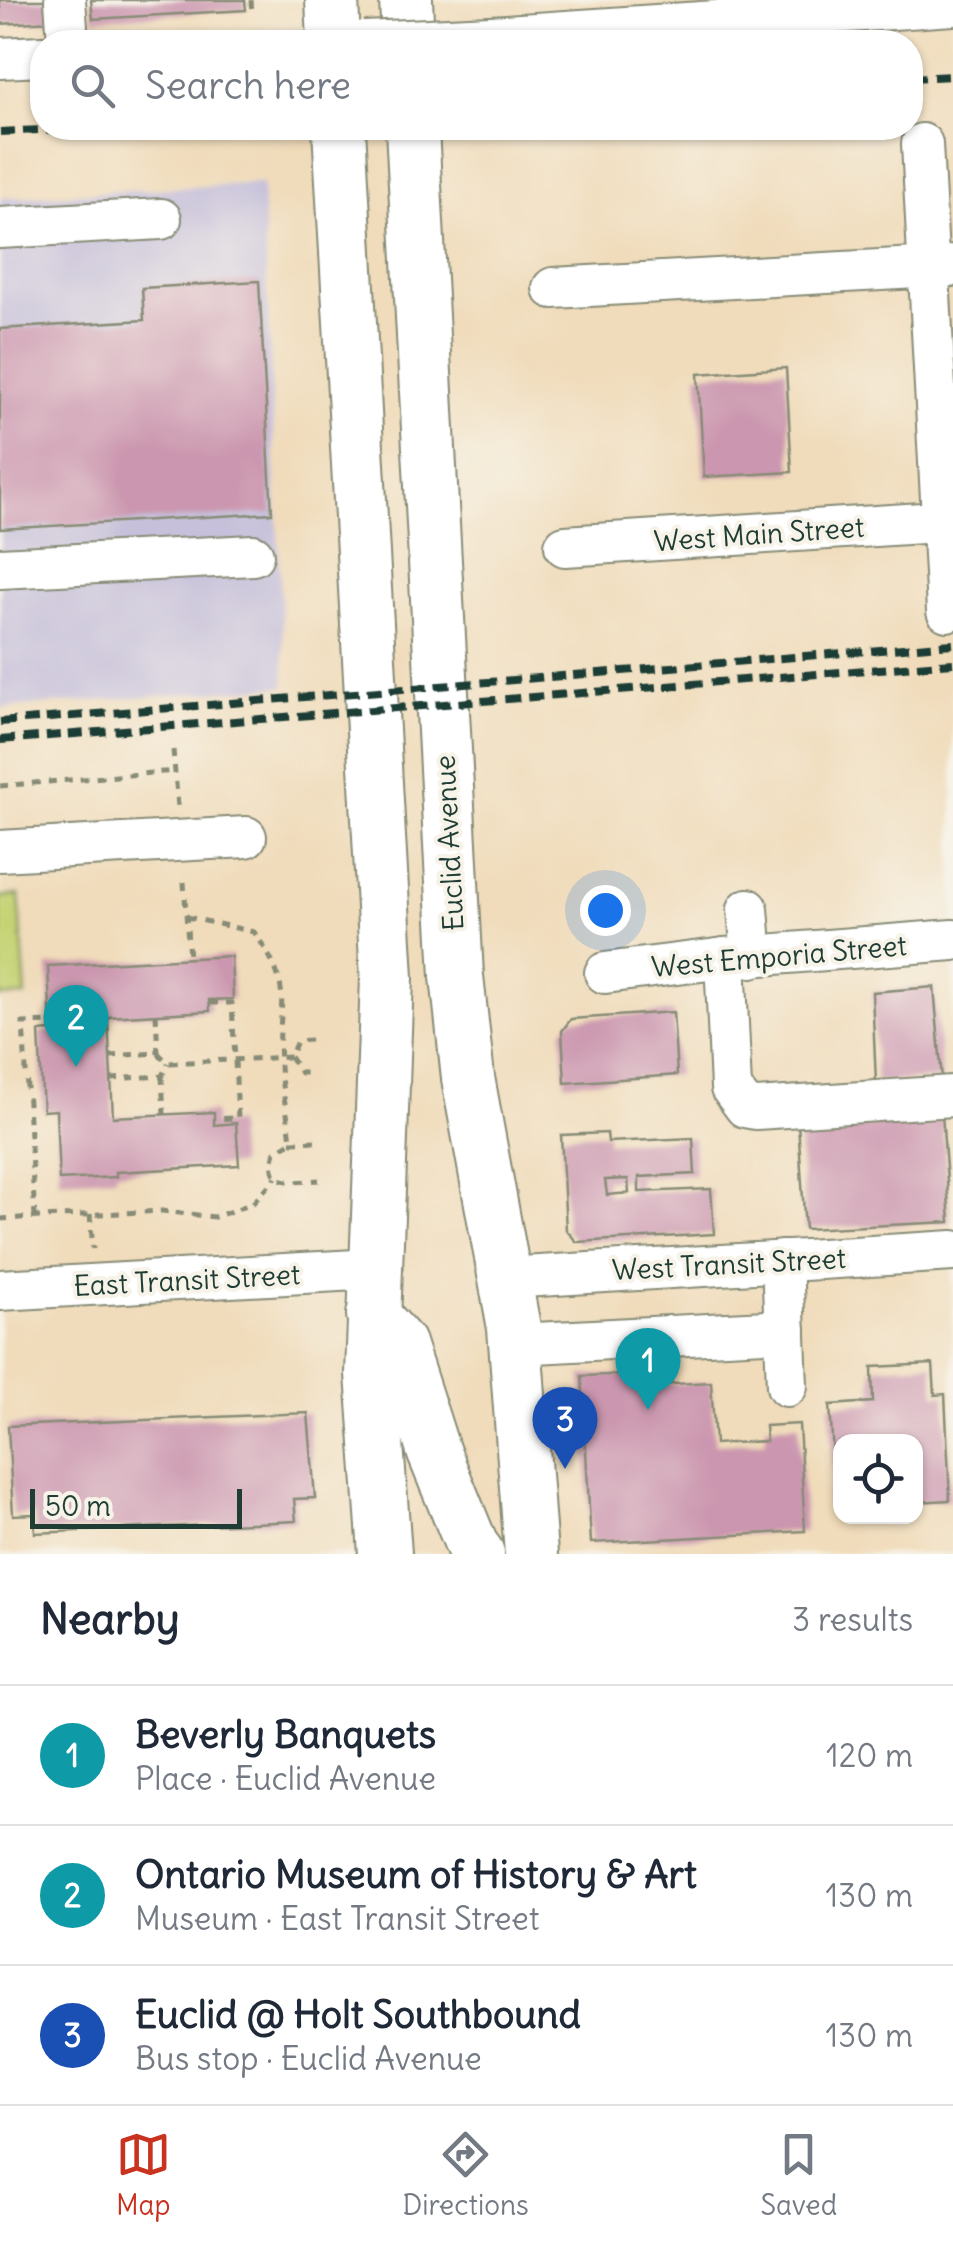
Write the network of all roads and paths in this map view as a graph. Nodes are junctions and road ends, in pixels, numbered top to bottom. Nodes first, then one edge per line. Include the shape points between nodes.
1 (66, 0) edge
2 (251, 0) edge
3 (332, 0) edge
4 (406, 0) edge
5 (929, 4) edge
6 (677, 12) edge
7 (252, 14) dead end
8 (67, 30) edge
9 (333, 30) edge
10 (407, 30) edge
11 (537, 30) edge
12 (30, 57) edge
13 (0, 58) edge
14 (340, 140) edge
15 (413, 140) edge
16 (922, 144) dead end
17 (161, 219) dead end
18 (0, 228) edge
19 (940, 266) edge
20 (553, 288) dead end
21 (947, 522) edge
22 (565, 546) dead end
23 (253, 555) dead end
24 (0, 568) edge
25 (947, 611) dead end
26 (173, 750) dead end
27 (175, 771) junction
28 (0, 786) edge
29 (246, 837) dead end
30 (181, 841) junction
31 (0, 851) edge
32 (184, 882) dead end
33 (748, 909) dead end
34 (187, 917) junction
35 (953, 940) edge
36 (189, 958) dead end
37 (738, 958) junction
38 (605, 973) dead end
39 (210, 1003) dead end
40 (156, 1014) dead end
41 (50, 1022) dead end
42 (312, 1040) dead end
43 (158, 1053) junction
44 (110, 1056) dead end
45 (290, 1057) junction
46 (280, 1058) junction
47 (235, 1060) junction
48 (168, 1064) junction
49 (313, 1073) dead end
50 (162, 1076) junction
51 (111, 1079) dead end
52 (953, 1096) edge
53 (164, 1114) dead end
54 (214, 1120) dead end
55 (317, 1141) dead end
56 (291, 1142) junction
57 (277, 1176) junction
58 (319, 1180) dead end
59 (90, 1214) junction
60 (35, 1218) junction
61 (0, 1219) edge
62 (93, 1249) dead end
63 (953, 1251) edge
64 (782, 1261) junction
65 (506, 1278) junction
66 (0, 1290) edge
67 (373, 1291) junction
68 (785, 1330) junction
69 (516, 1344) junction
70 (787, 1386) dead end
71 (384, 1554) edge
72 (478, 1554) edge
73 (531, 1554) edge

1 - 8 street
2 - 7 path
3 - 9 main road
4 - 10 main road
5 - 6 street
6 - 11 street, bridge
12 - 13 street
14 - 67 main road via 387,978
15 - 65 main road, Euclid Avenue via 457,976 468,1078
16 - 19 street
17 - 18 street
19 - 20 street
19 - 21 street
21 - 22 street, West Main Street
21 - 25 street
23 - 24 street
26 - 27 path
27 - 28 path
27 - 30 path
29 - 30 street
30 - 31 street
32 - 34 path
33 - 37 street
34 - 36 path
34 - 46 path via 254,932 265,947 282,987
35 - 37 street, West Emporia Street
37 - 38 street, West Emporia Street
37 - 52 street via 731,1088 745,1107
39 - 47 path via 232,1003
40 - 43 path
41 - 60 path via 23,1023
42 - 45 path via 297,1041
43 - 44 path
43 - 48 path
45 - 46 path
45 - 49 path via 301,1073
46 - 47 path
46 - 56 path
47 - 48 path
47 - 54 path via 238,1118
48 - 50 path
50 - 51 path
50 - 53 path
55 - 56 path
56 - 57 path via 273,1156
57 - 58 path via 286,1182
57 - 59 path via 252,1203 215,1217
59 - 60 path
59 - 62 path
60 - 61 path
63 - 64 street, West Transit Street
64 - 65 street, West Transit Street
64 - 68 street
65 - 69 main road, Euclid Avenue
66 - 67 street, East Transit Street
67 - 71 main road
67 - 72 main road
68 - 69 street
68 - 70 street
69 - 73 main road, Euclid Avenue

